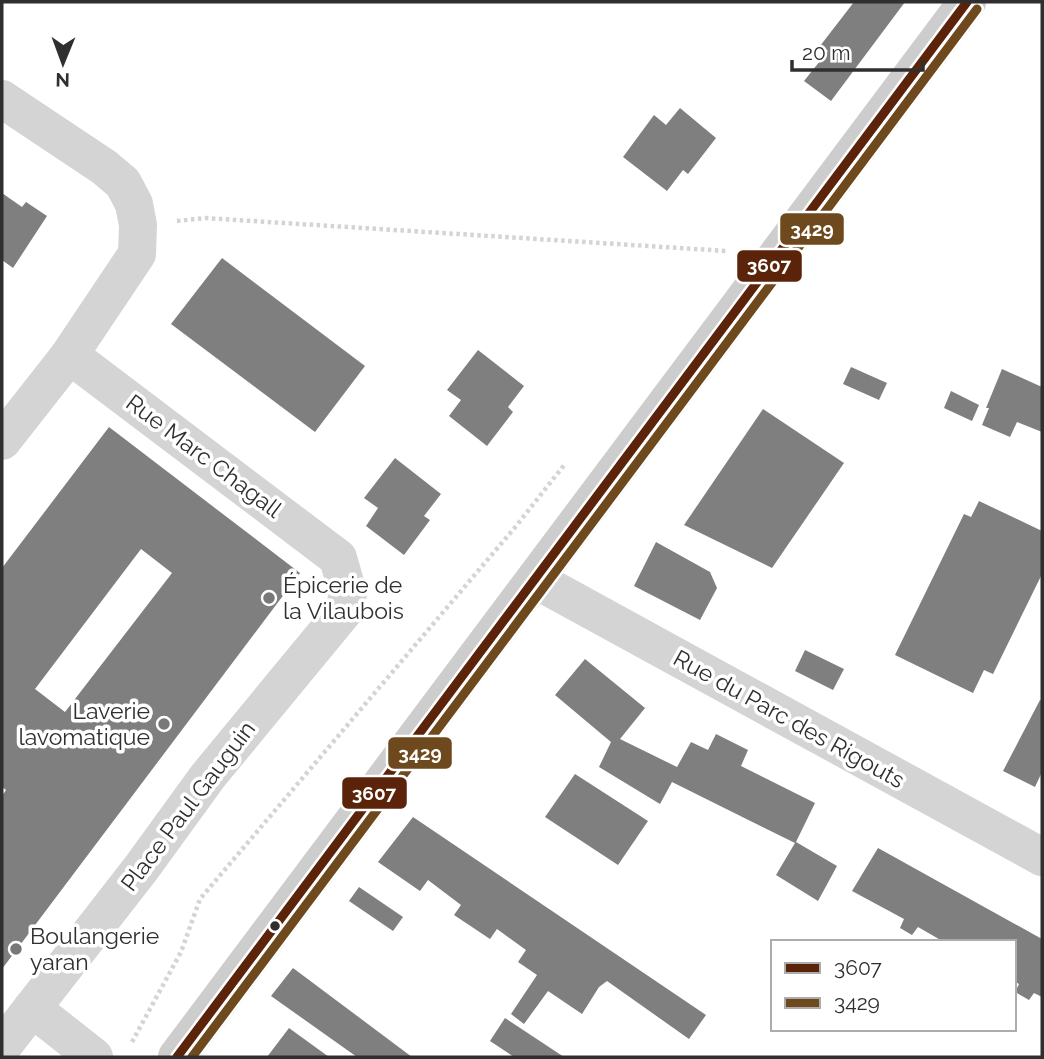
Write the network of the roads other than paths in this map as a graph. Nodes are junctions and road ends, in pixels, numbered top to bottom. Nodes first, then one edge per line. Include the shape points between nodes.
1 (967, 2) edge
2 (2, 99) edge
3 (68, 357) junction
4 (2, 441) edge
5 (338, 558) joint
6 (536, 580) junction
7 (1042, 857) edge
8 (32, 1008) junction
9 (2, 1047) edge
10 (110, 1054) edge
11 (177, 1057) edge

1 - 6 main road
2 - 3 street via 104,167 123,183 134,204 137,254
3 - 4 street
3 - 5 street, Rue Marc Chagall
5 - 8 street, Place Paul Gauguin via 348,593 344,611 208,776
6 - 7 street, Rue du Parc des Rigouts
6 - 11 main road
8 - 9 street, Place Paul Gauguin
8 - 10 street

